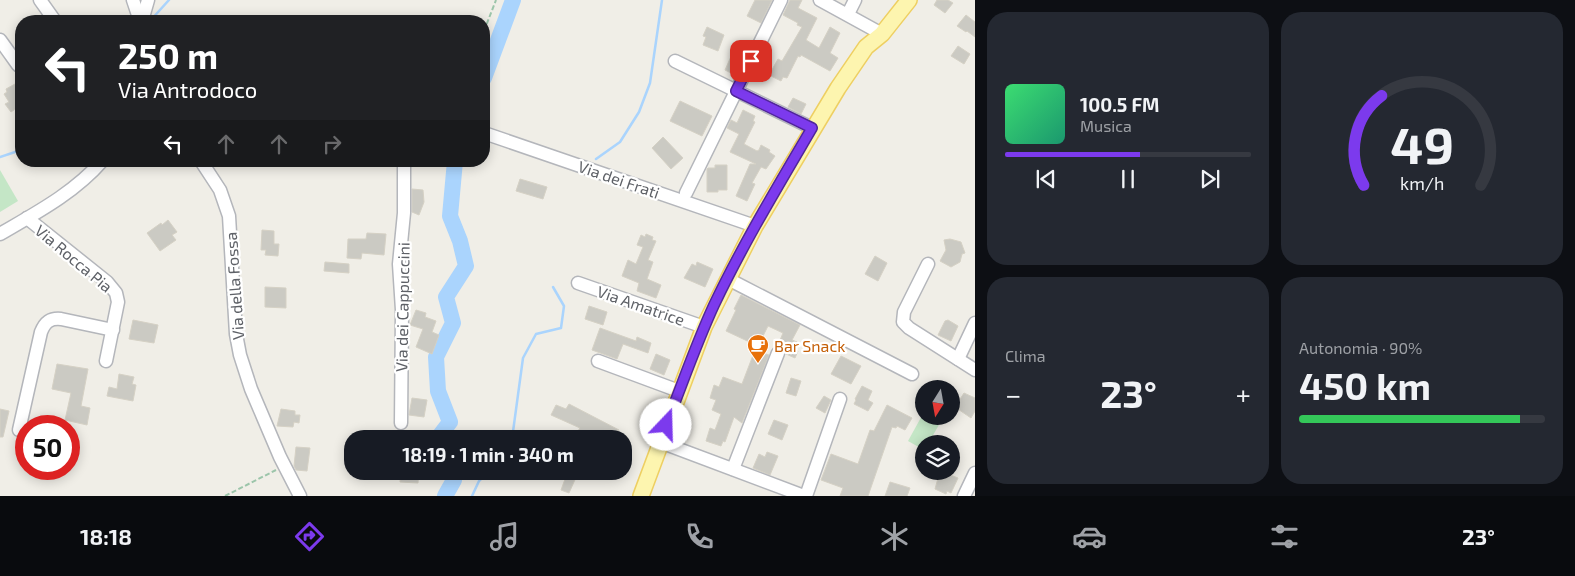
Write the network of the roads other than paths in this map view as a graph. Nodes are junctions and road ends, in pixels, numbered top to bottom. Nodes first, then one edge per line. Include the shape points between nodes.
1 (40, 0) edge
2 (133, 0) edge
3 (148, 0) edge
4 (781, 0) edge
5 (820, 0) edge
6 (855, 0) edge
7 (909, 0) edge
8 (848, 14) junction
9 (51, 15) edge
10 (139, 15) edge
11 (143, 15) edge
12 (882, 34) junction
13 (0, 40) edge
14 (15, 61) edge
15 (676, 61) dead end
16 (736, 91) junction
17 (812, 128) junction
18 (490, 135) edge
19 (96, 167) edge
20 (205, 167) edge
21 (404, 167) edge
22 (686, 193) dead end
23 (27, 218) junction
24 (755, 226) junction
25 (0, 234) edge
26 (928, 264) dead end
27 (728, 279) junction
28 (578, 283) dead end
29 (975, 323) edge
30 (704, 327) junction
31 (113, 330) junction
32 (778, 353) dead end
33 (958, 359) junction
34 (106, 361) dead end
35 (598, 361) dead end
36 (975, 370) edge
37 (912, 374) dead end
38 (679, 391) junction
39 (840, 399) dead end
40 (22, 415) edge
41 (400, 423) dead end
42 (660, 442) junction
43 (733, 469) junction
44 (975, 473) edge
45 (300, 496) edge
46 (641, 496) edge
47 (805, 496) edge
48 (964, 496) edge

1 - 9 street
2 - 10 street
3 - 11 street
4 - 16 street
5 - 8 street
6 - 8 street
7 - 12 main road
8 - 12 street
12 - 17 main road via 866,47
13 - 14 street
15 - 16 street
16 - 17 street
16 - 22 street
17 - 24 main road
18 - 24 street, Via dei Frati
19 - 23 street via 70,191
20 - 45 street, Via della Fossa via 220,190 229,216 236,338 240,355 251,389
21 - 41 street, Via dei Cappuccini via 399,264 402,310
23 - 25 street
23 - 31 street, Via Rocca Pia via 113,288 118,296
24 - 27 main road
26 - 33 street via 904,312 903,322
27 - 30 main road
27 - 37 street
28 - 30 street, Via Amatrice
29 - 33 street
30 - 38 main road
31 - 34 street, Via Rocca Pia
31 - 40 street via 60,319 52,319 45,324
32 - 43 street
33 - 36 street
35 - 38 street
38 - 42 main road
39 - 47 street
42 - 43 street
42 - 46 main road
43 - 47 street
44 - 48 street

